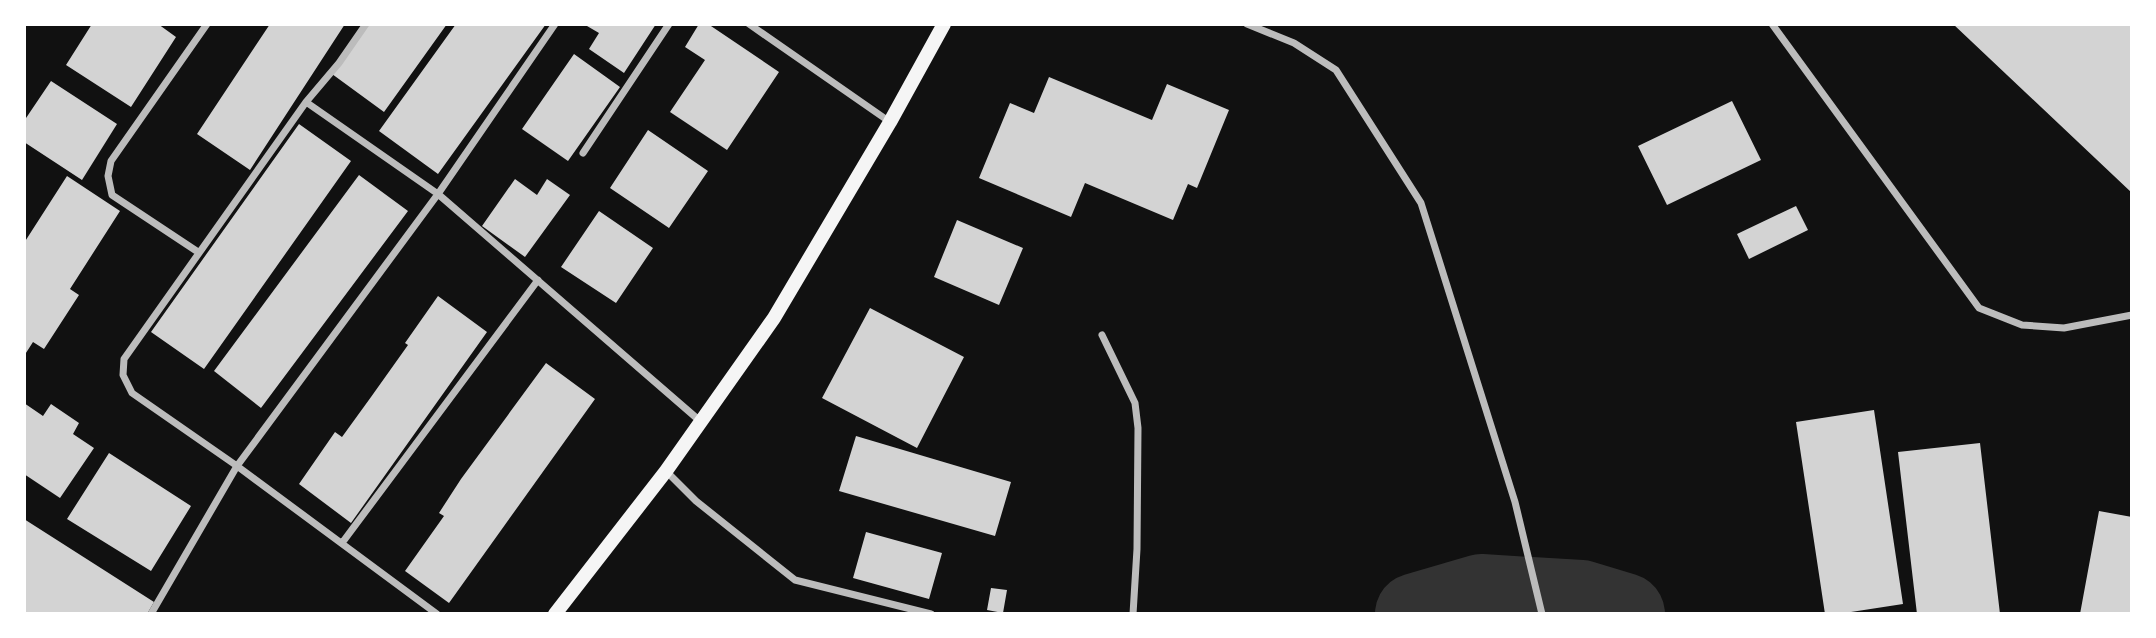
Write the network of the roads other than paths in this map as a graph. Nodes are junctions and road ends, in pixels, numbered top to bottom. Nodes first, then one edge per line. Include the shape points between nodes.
1 (207, 24) edge
2 (366, 24) edge
3 (555, 24) edge
4 (669, 24) edge
5 (749, 24) edge
6 (944, 24) edge
7 (1247, 24) edge
8 (1772, 24) edge
9 (306, 102) junction
10 (890, 122) junction
11 (583, 153) dead end
12 (438, 194) junction
13 (198, 252) junction
14 (538, 281) junction
15 (2132, 315) edge
16 (1102, 335) dead end
17 (700, 421) junction
18 (237, 466) junction
19 (666, 471) junction
20 (342, 543) junction
21 (151, 614) edge
22 (437, 614) edge
23 (555, 614) edge
24 (931, 614) edge
25 (1133, 614) edge
26 (1542, 614) edge

1 - 13 street via 111,161 108,176 112,195
2 - 9 street
3 - 12 street
4 - 11 street
5 - 10 street
6 - 10 main road
7 - 26 street via 1294,43 1336,69 1421,202 1515,502
8 - 15 street via 1979,308 2022,325 2064,328
9 - 12 street
9 - 13 street
10 - 17 main road via 774,318
12 - 14 street
12 - 18 street
13 - 18 street via 124,359 123,375 132,393
14 - 17 street
14 - 20 street
16 - 25 street via 1135,403 1138,428
17 - 19 main road
18 - 20 street
18 - 21 street
19 - 23 main road
19 - 24 street via 696,501 795,580
20 - 22 street

